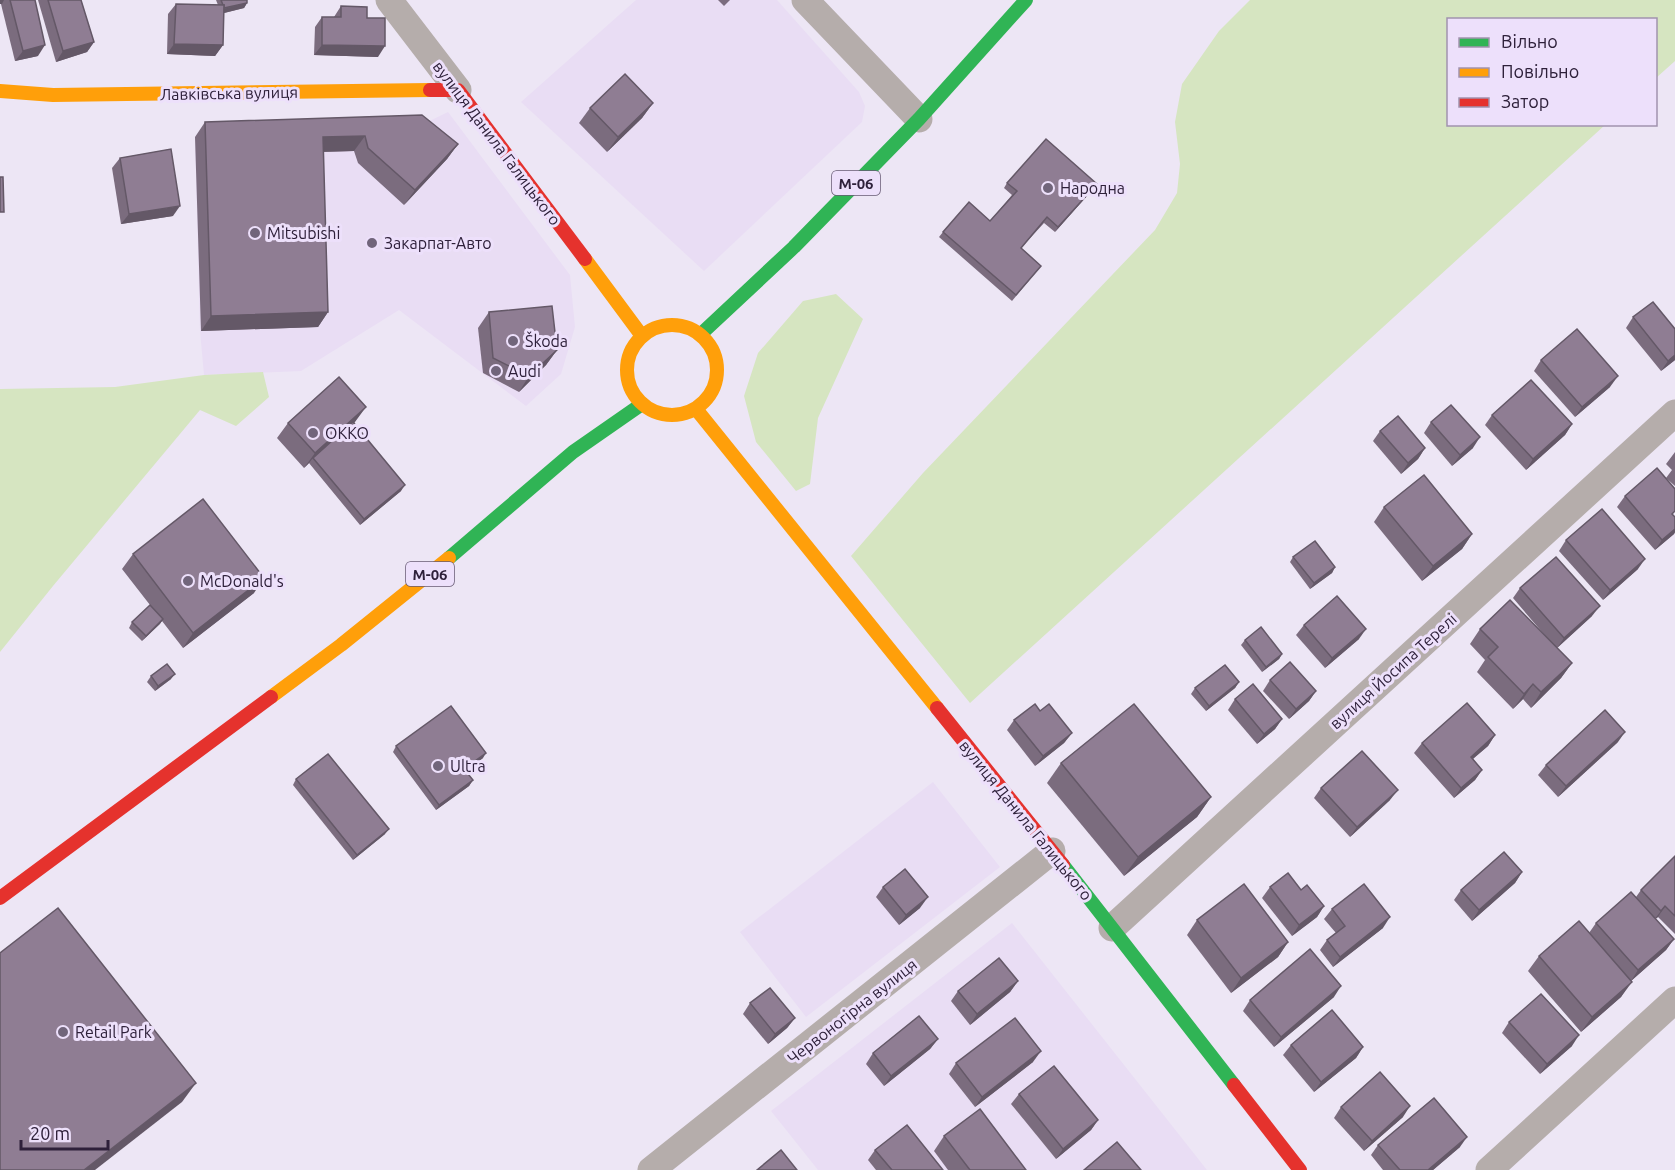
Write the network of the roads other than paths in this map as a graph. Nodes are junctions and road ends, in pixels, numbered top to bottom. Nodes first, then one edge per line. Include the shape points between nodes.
1 (389, 0) edge
2 (805, 0) edge
3 (1026, 0) edge
4 (458, 90) junction
5 (0, 91) edge
6 (919, 119) junction
7 (701, 334) junction
8 (642, 336) junction
9 (642, 404) junction
10 (696, 409) junction
11 (1675, 413) edge
12 (1052, 851) junction
13 (0, 898) edge
14 (1112, 928) junction
15 (1675, 1000) edge
16 (651, 1170) edge
17 (1300, 1170) edge
18 (1489, 1170) edge

1 - 4 street, вулиця Данила Галицького
2 - 6 street
3 - 6 main road, М-06
4 - 5 main road, Лавківська вулиця via 53,95
4 - 8 main road, вулиця Данила Галицького
6 - 7 main road, М-06 via 794,247
7 - 8 main road via 682,325 661,326
7 - 10 main road via 712,347 718,364 709,397
8 - 9 main road via 631,351 627,370 631,388
9 - 10 main road via 658,413 678,415
9 - 13 main road, М-06 via 573,452 341,645
10 - 12 main road, вулиця Данила Галицького
11 - 14 street, вулиця Йосипа Терелі
12 - 14 main road, вулиця Данила Галицького
12 - 16 street, Червоногірна вулиця
14 - 17 main road, вулиця Данила Галицького
15 - 18 street

